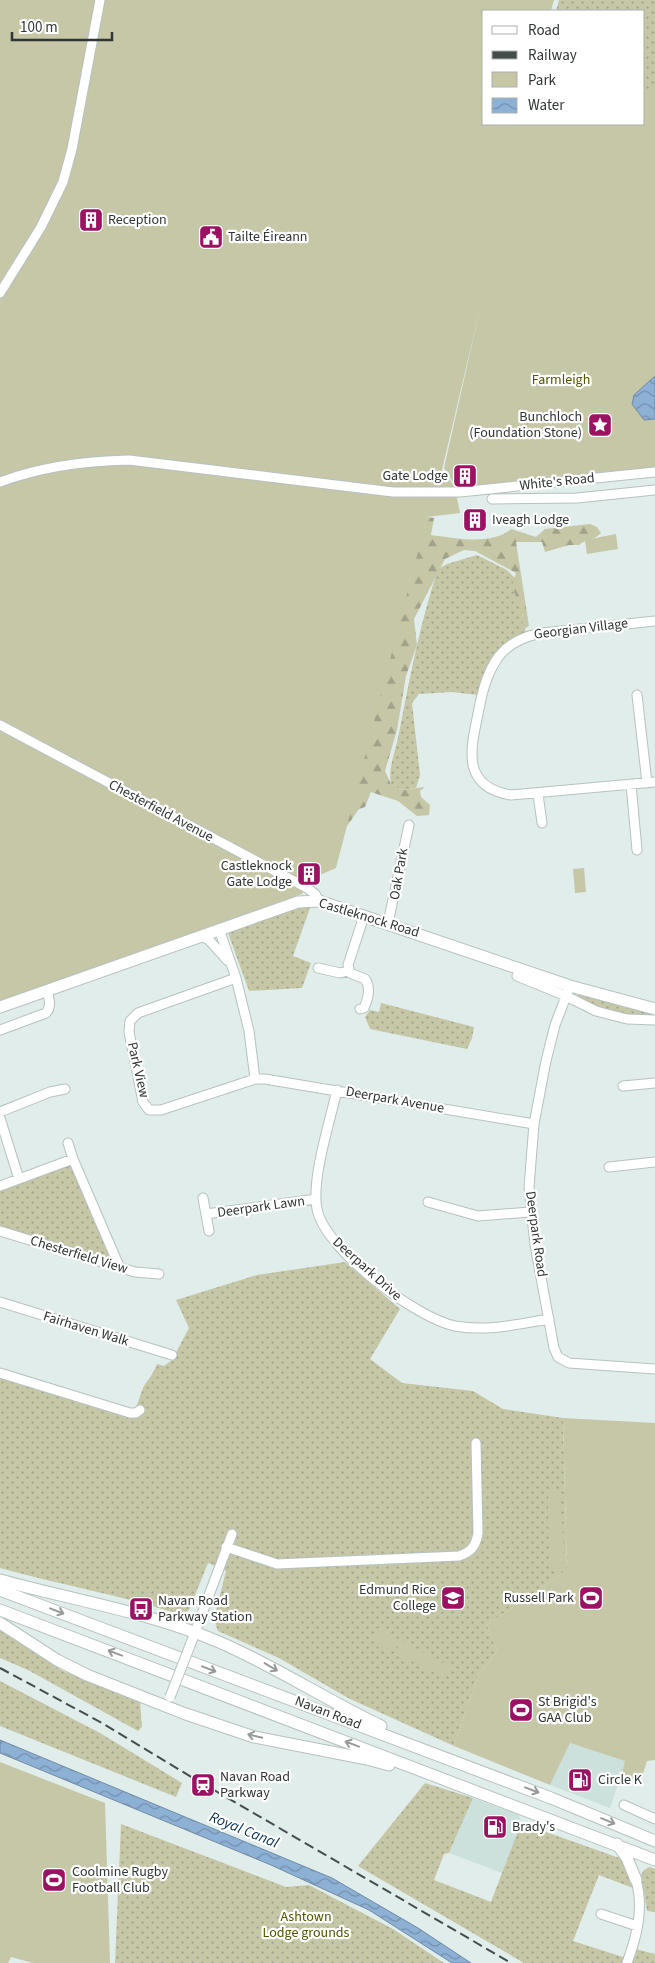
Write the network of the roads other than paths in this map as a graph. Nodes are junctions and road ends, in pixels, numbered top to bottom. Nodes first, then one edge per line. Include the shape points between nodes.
1 (100, 0) edge
2 (0, 293) edge
3 (655, 472) edge
4 (0, 482) edge
5 (655, 490) edge
6 (496, 502) dead end
7 (655, 621) edge
8 (637, 695) dead end
9 (0, 725) edge
10 (651, 782) edge
11 (631, 784) junction
12 (538, 794) junction
13 (542, 823) dead end
14 (409, 825) dead end
15 (637, 850) dead end
16 (319, 901) junction
17 (364, 916) junction
18 (388, 923) junction
19 (219, 929) junction
20 (200, 936) junction
21 (232, 964) junction
22 (318, 968) dead end
23 (348, 970) junction
24 (517, 976) dead end
25 (236, 978) junction
26 (47, 990) junction
27 (568, 991) junction
28 (0, 1007) edge
29 (360, 1009) dead end
30 (655, 1009) edge
31 (655, 1020) edge
32 (0, 1030) edge
33 (255, 1079) junction
34 (655, 1083) edge
35 (623, 1086) dead end
36 (65, 1089) dead end
37 (337, 1090) junction
38 (0, 1112) edge
39 (0, 1118) edge
40 (534, 1124) junction
41 (68, 1143) dead end
42 (73, 1159) junction
43 (655, 1162) edge
44 (609, 1167) dead end
45 (19, 1179) junction
46 (0, 1186) edge
47 (203, 1198) dead end
48 (316, 1199) junction
49 (428, 1202) dead end
50 (530, 1212) junction
51 (206, 1214) junction
52 (209, 1231) dead end
53 (0, 1232) edge
54 (120, 1266) junction
55 (159, 1274) dead end
56 (0, 1302) edge
57 (549, 1318) junction
58 (162, 1362) dead end
59 (655, 1369) edge
60 (0, 1373) edge
61 (140, 1410) dead end
62 (476, 1443) dead end
63 (232, 1534) dead end
64 (226, 1547) junction
65 (0, 1580) edge
66 (0, 1590) edge
67 (0, 1610) edge
68 (0, 1623) edge
69 (193, 1638) junction
70 (168, 1702) junction
71 (486, 1773) junction
72 (463, 1786) junction
73 (624, 1805) dead end
74 (655, 1819) edge
75 (655, 1840) edge
76 (617, 1844) junction
77 (655, 1861) edge
78 (636, 1880) junction
79 (601, 1914) dead end
80 (638, 1926) junction
81 (627, 1963) edge

1 - 2 street via 63,182 41,227
3 - 4 street, White's Road via 458,492 393,492 129,460 64,466
5 - 6 street
7 - 12 street, Georgian Village via 525,636 500,655 487,675 480,703 472,741 473,767 486,787 498,793
8 - 10 street, Georgian Village
9 - 16 street, Chesterfield Avenue via 307,888
10 - 11 street, Georgian Village
11 - 12 street, Georgian Village
11 - 15 street
12 - 13 street
14 - 18 street, Oak Park
16 - 17 main road, Castleknock Road
16 - 19 main road, Castleknock Road via 298,902
17 - 18 main road, Castleknock Road
17 - 23 street
18 - 27 main road, Castleknock Road
19 - 20 main road, Castleknock Road
19 - 21 street
20 - 21 street via 210,940
20 - 26 main road, Castleknock Road
21 - 25 street
22 - 23 street via 340,974
23 - 29 street via 367,981 367,1002
24 - 27 street, Castleknock Road
25 - 33 street via 249,1031
25 - 33 street, Park View via 138,1014 130,1021 129,1032 143,1102 149,1110 161,1110
26 - 28 main road, Castleknock Road
26 - 32 street via 50,1009 46,1013
27 - 30 main road, Castleknock Road
27 - 31 street, Castleknock Road via 587,1008 628,1019
27 - 40 street, Deerpark Road via 548,1050
33 - 37 street, Deerpark Avenue
34 - 35 street
36 - 38 street
37 - 40 street, Deerpark Avenue
37 - 48 street, Deerpark Drive
39 - 45 street
40 - 50 street, Deerpark Road via 528,1187
41 - 42 street
42 - 45 street
42 - 54 street
43 - 44 street
45 - 46 street
47 - 51 street, Deerpark Lawn
48 - 51 street, Deerpark Lawn
48 - 57 street, Deerpark Drive via 322,1225 337,1246 404,1302 460,1327 504,1328
49 - 50 street via 478,1216
50 - 57 street, Deerpark Road
51 - 52 street, Deerpark Lawn
53 - 54 street, Chesterfield View
54 - 55 street, Chesterfield View via 143,1274
56 - 58 street, Fairhaven Walk via 169,1354
57 - 59 street, Deerpark Road via 556,1353 565,1362
60 - 61 street via 130,1413
62 - 64 street via 478,1533 469,1553 277,1564
63 - 64 street
64 - 69 street
65 - 69 main road via 140,1614
66 -> 71 main road, Navan Road
72 -> 67 main road, Navan Road
68 - 70 main road via 57,1660
69 - 70 street, bridge
69 -> 71 main road via 265,1663 360,1716
72 -> 70 main road via 368,1759 254,1737
71 -> 75 main road, Navan Road
72 - 76 main road, Navan Road
73 - 74 street
76 - 77 main road, Navan Road
76 - 78 main road
77 - 78 main road via 641,1867
78 - 80 street via 641,1901
79 - 80 street
80 - 81 street

